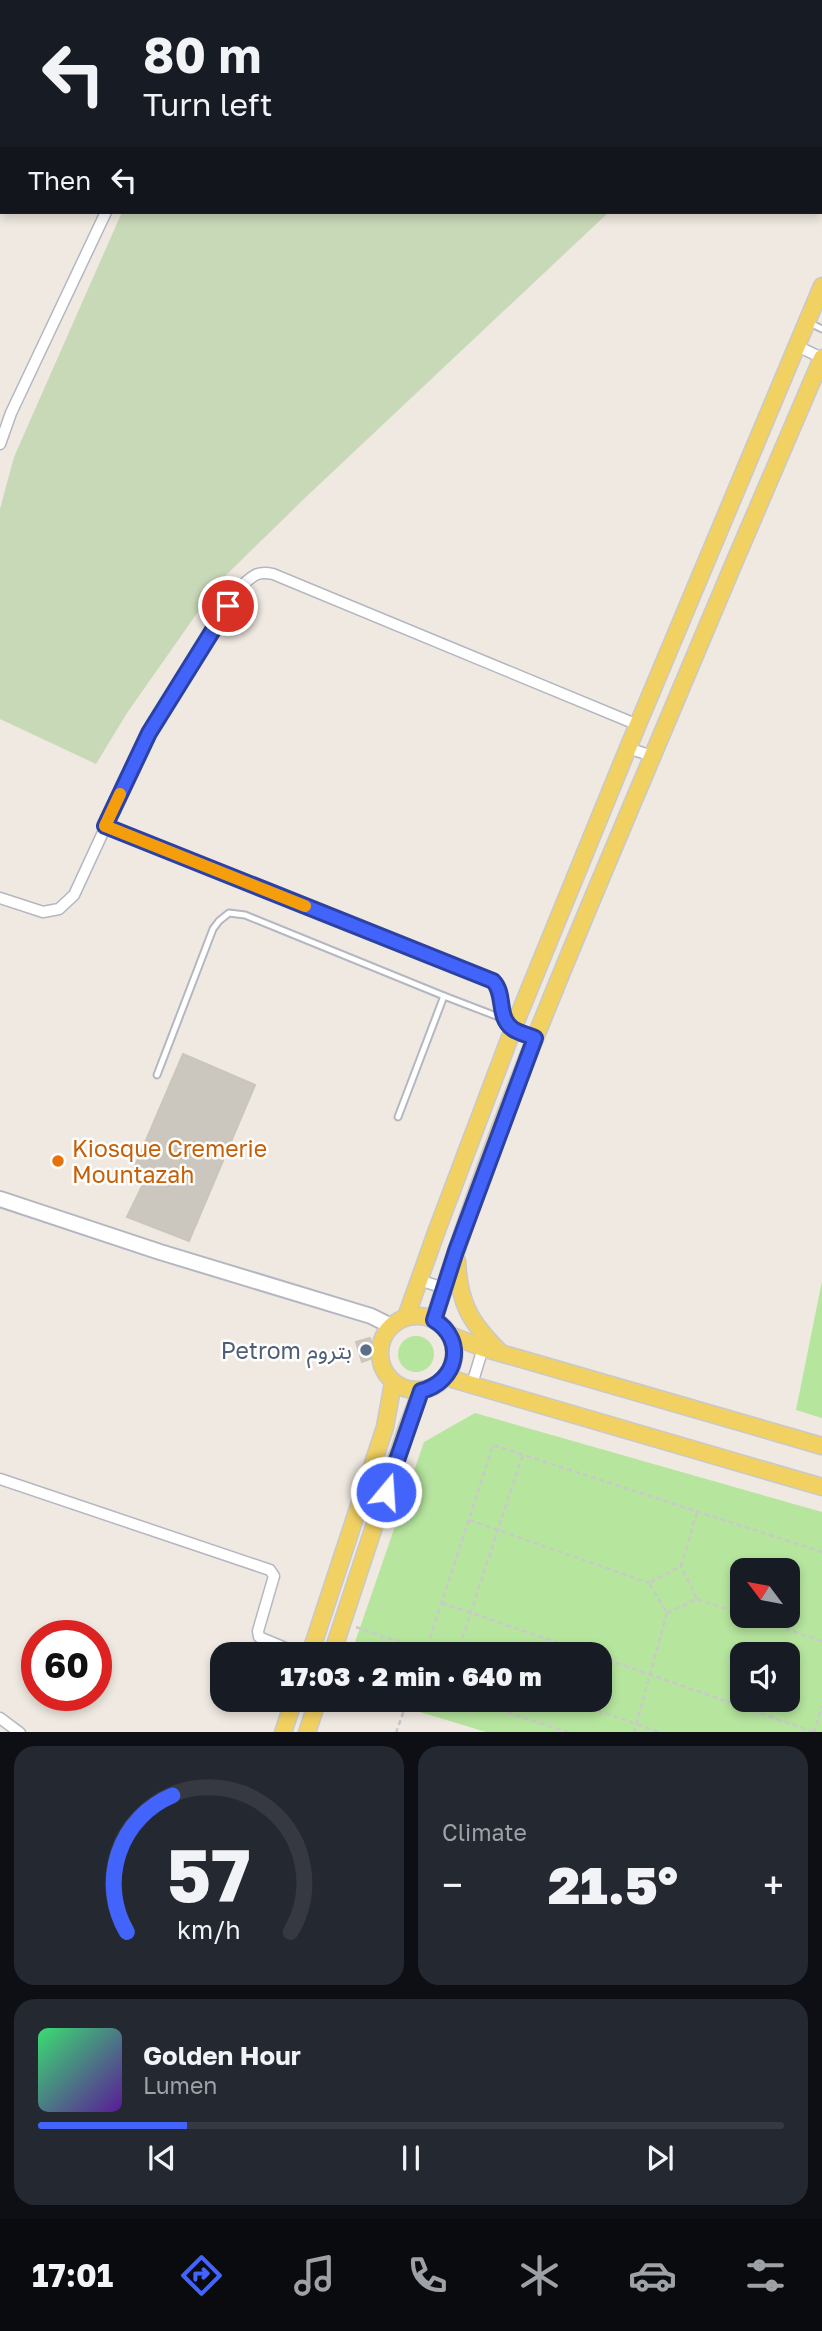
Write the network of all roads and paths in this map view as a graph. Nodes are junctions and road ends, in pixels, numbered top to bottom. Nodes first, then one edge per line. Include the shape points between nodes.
1 (105, 214) edge
2 (822, 286) edge
3 (815, 325) edge
4 (797, 346) junction
5 (822, 358) edge
6 (0, 444) edge
7 (652, 691) junction
8 (677, 697) junction
9 (638, 725) junction
10 (628, 748) junction
11 (652, 756) junction
12 (105, 826) junction
13 (0, 898) edge
14 (444, 996) junction
15 (509, 1024) junction
16 (535, 1038) junction
17 (157, 1075) dead end
18 (398, 1117) dead end
19 (0, 1199) edge
20 (456, 1251) junction
21 (419, 1280) junction
22 (444, 1287) junction
23 (406, 1317) junction
24 (434, 1320) junction
25 (391, 1326) junction
26 (450, 1335) junction
27 (483, 1348) junction
28 (501, 1353) junction
29 (445, 1377) junction
30 (393, 1383) junction
31 (472, 1384) junction
32 (421, 1391) junction
33 (385, 1427) junction
34 (405, 1433) junction
35 (822, 1446) edge
36 (523, 1454) junction
37 (0, 1479) edge
38 (822, 1487) edge
39 (697, 1512) junction
40 (469, 1520) junction
41 (497, 1532) junction
42 (822, 1552) edge
43 (681, 1566) junction
44 (649, 1583) junction
45 (697, 1599) junction
46 (442, 1603) junction
47 (730, 1610) edge
48 (667, 1613) junction
49 (470, 1614) junction
50 (342, 1623) junction
51 (783, 1628) edge
52 (822, 1641) edge
53 (271, 1642) edge
54 (314, 1642) edge
55 (336, 1642) edge
56 (395, 1642) edge
57 (430, 1642) edge
58 (461, 1642) edge
59 (555, 1642) edge
60 (612, 1661) edge
61 (651, 1673) junction
62 (822, 1706) edge
63 (290, 1712) edge
64 (314, 1712) edge
65 (403, 1712) edge
66 (508, 1712) edge
67 (602, 1712) edge
68 (0, 1718) edge
69 (637, 1724) junction
70 (20, 1732) edge
71 (283, 1732) edge
72 (307, 1732) edge
73 (396, 1732) edge
74 (570, 1732) edge
75 (634, 1732) edge
76 (662, 1732) edge
77 (814, 1732) edge

1 - 6 street
2 - 3 main road
3 - 4 main road
4 - 5 street
4 - 7 main road
5 - 8 main road
7 - 8 main road
7 - 9 main road
8 - 11 main road
9 - 10 main road
9 - 12 street via 262,572 239,588 205,641 149,733
10 - 11 street
10 - 15 main road
11 - 16 main road
12 - 13 street via 75,895 59,909 43,912
12 - 15 street via 493,981
14 - 15 lane
14 - 17 lane via 245,915 229,913 213,929
14 - 18 lane
15 - 16 street
15 - 21 main road
16 - 20 main road
19 - 25 street
20 - 22 main road
20 - 28 main road via 458,1286 467,1309 478,1329
21 - 22 street
21 - 23 main road
22 - 24 main road
23 - 24 main road
23 - 25 main road
24 - 26 main road
25 - 30 main road via 379,1350 382,1368
26 - 27 main road
26 - 29 main road via 454,1357
27 - 28 main road
27 - 31 street
28 - 35 main road
29 - 31 main road
29 - 32 main road
30 - 32 main road
30 - 33 main road
31 - 38 main road
32 - 34 main road
33 - 34 street
33 - 54 main road
34 - 50 main road
36 - 39 path
36 - 40 path via 493,1445
36 - 41 path
37 - 53 street via 270,1570 274,1576 258,1632
39 - 42 path
39 - 43 path
40 - 41 path
40 - 46 path
41 - 44 path
41 - 49 path
43 - 44 path
43 - 45 path
44 - 48 path
45 - 47 path
45 - 48 path
46 - 49 path
46 - 57 path
48 - 61 path
49 - 58 path
49 - 59 path
50 - 55 main road
50 - 56 path
51 - 52 path
60 - 61 path
61 - 69 path
61 - 77 path
62 - 77 path
63 - 71 main road
64 - 72 main road
65 - 73 path
66 - 74 path
67 - 69 path
68 - 70 street
69 - 75 path
69 - 76 path

